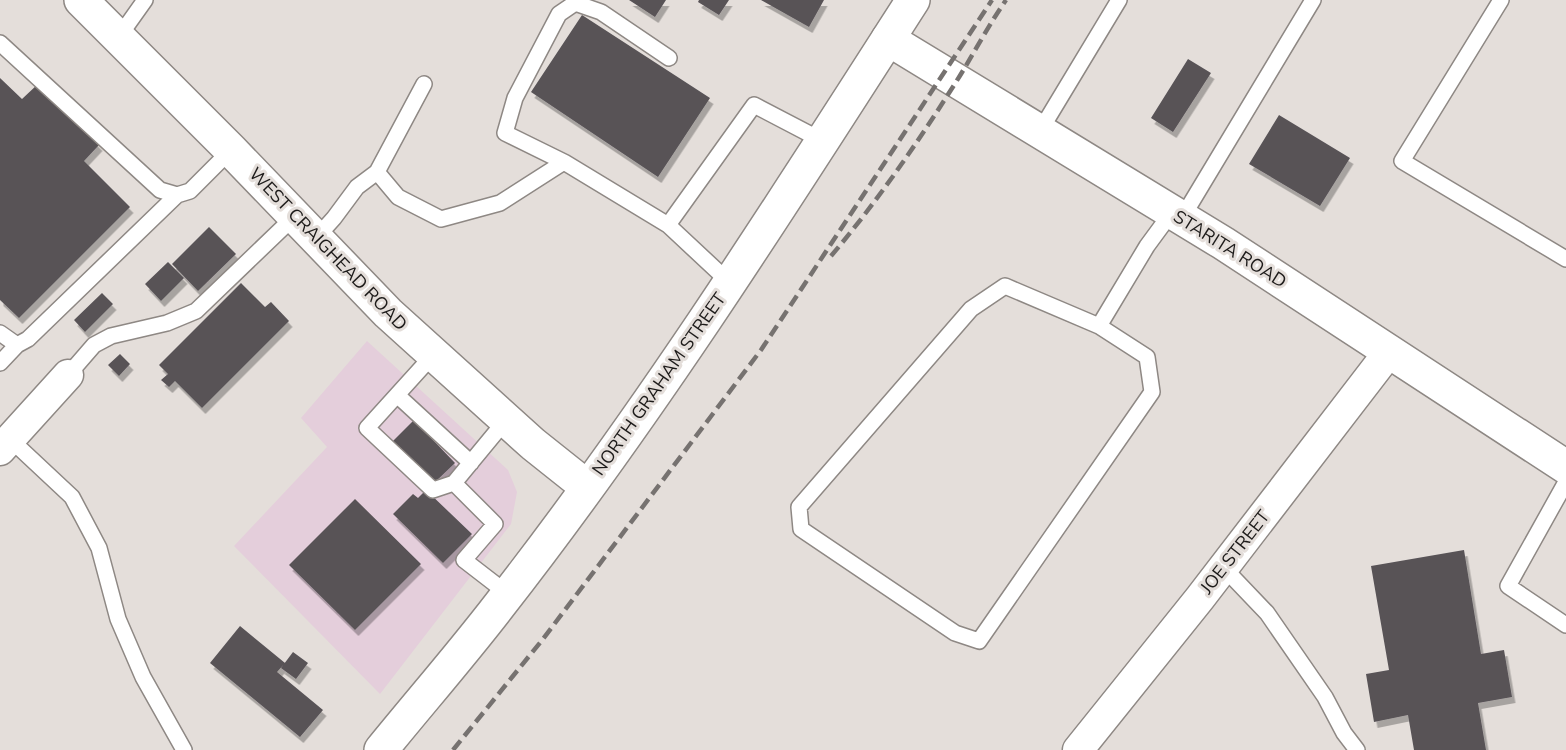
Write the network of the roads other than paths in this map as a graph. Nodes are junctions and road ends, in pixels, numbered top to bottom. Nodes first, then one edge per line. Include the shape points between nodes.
1 (81, 0) edge
2 (146, 0) edge
3 (913, 0) edge
4 (1119, 0) edge
5 (1313, 0) edge
6 (1501, 0) edge
7 (118, 38) junction
8 (888, 39) junction
9 (0, 43) edge
10 (669, 58) dead end
11 (424, 84) dead end
12 (1040, 131) junction
13 (823, 141) junction
14 (231, 150) junction
15 (564, 162) junction
16 (377, 172) junction
17 (177, 195) junction
18 (1177, 215) junction
19 (668, 225) junction
20 (306, 227) junction
21 (1566, 259) edge
22 (729, 282) junction
23 (1099, 326) junction
24 (0, 333) edge
25 (17, 345) junction
26 (1389, 352) junction
27 (434, 354) junction
28 (0, 363) edge
29 (68, 375) joint
30 (397, 395) junction
31 (506, 420) junction
32 (5, 445) edge
33 (471, 463) junction
34 (1566, 467) edge
35 (1566, 482) edge
36 (454, 483) junction
37 (587, 487) junction
38 (1223, 567) junction
39 (508, 594) junction
40 (1566, 625) edge
41 (184, 750) edge
42 (381, 750) edge
43 (1078, 750) edge
44 (1357, 750) edge

1 - 7 street, WEST CRAIGHEAD ROAD
2 - 7 lane
3 - 8 street, NORTH GRAHAM STREET
4 - 12 lane
5 - 18 lane
6 - 21 lane via 1402,161
7 - 14 street, WEST CRAIGHEAD ROAD
8 - 12 street, STARITA ROAD
8 - 13 street, NORTH GRAHAM STREET
9 - 17 lane via 160,190
10 - 15 lane via 601,12 575,3 559,14 515,98 505,133
11 - 16 lane
12 - 18 street, STARITA ROAD
13 - 19 lane via 754,105
13 - 22 street, NORTH GRAHAM STREET
14 - 17 lane via 190,191
14 - 20 street, WEST CRAIGHEAD ROAD
15 - 16 lane via 500,203 441,219 398,197
15 - 19 lane
16 - 20 lane via 357,187 334,218
17 - 25 lane via 28,339
18 - 23 lane via 1147,246
18 - 26 street, STARITA ROAD
19 - 22 lane
20 - 27 street, WEST CRAIGHEAD ROAD via 388,313
20 - 29 lane via 196,311 167,323 111,336 94,345
22 - 37 street, NORTH GRAHAM STREET
23 - 23 lane via 1147,357 1152,392 980,641 955,633 801,529 799,507 971,309 997,291 1005,286
24 - 25 lane
25 - 28 lane
26 - 34 street, STARITA ROAD
26 - 38 street, JOE STREET
27 - 30 lane
27 - 31 street, WEST CRAIGHEAD ROAD
29 - 32 street
30 - 33 lane via 437,438
30 - 36 lane via 367,428 433,490
31 - 33 lane
31 - 37 street, WEST CRAIGHEAD ROAD
32 - 41 lane via 72,497 99,548 118,619 143,677
33 - 36 lane
35 - 40 lane via 1508,586
36 - 39 lane via 495,524 464,560
37 - 39 street, NORTH GRAHAM STREET
38 - 43 street, JOE STREET
38 - 44 lane via 1266,613
39 - 42 street, NORTH GRAHAM STREET

